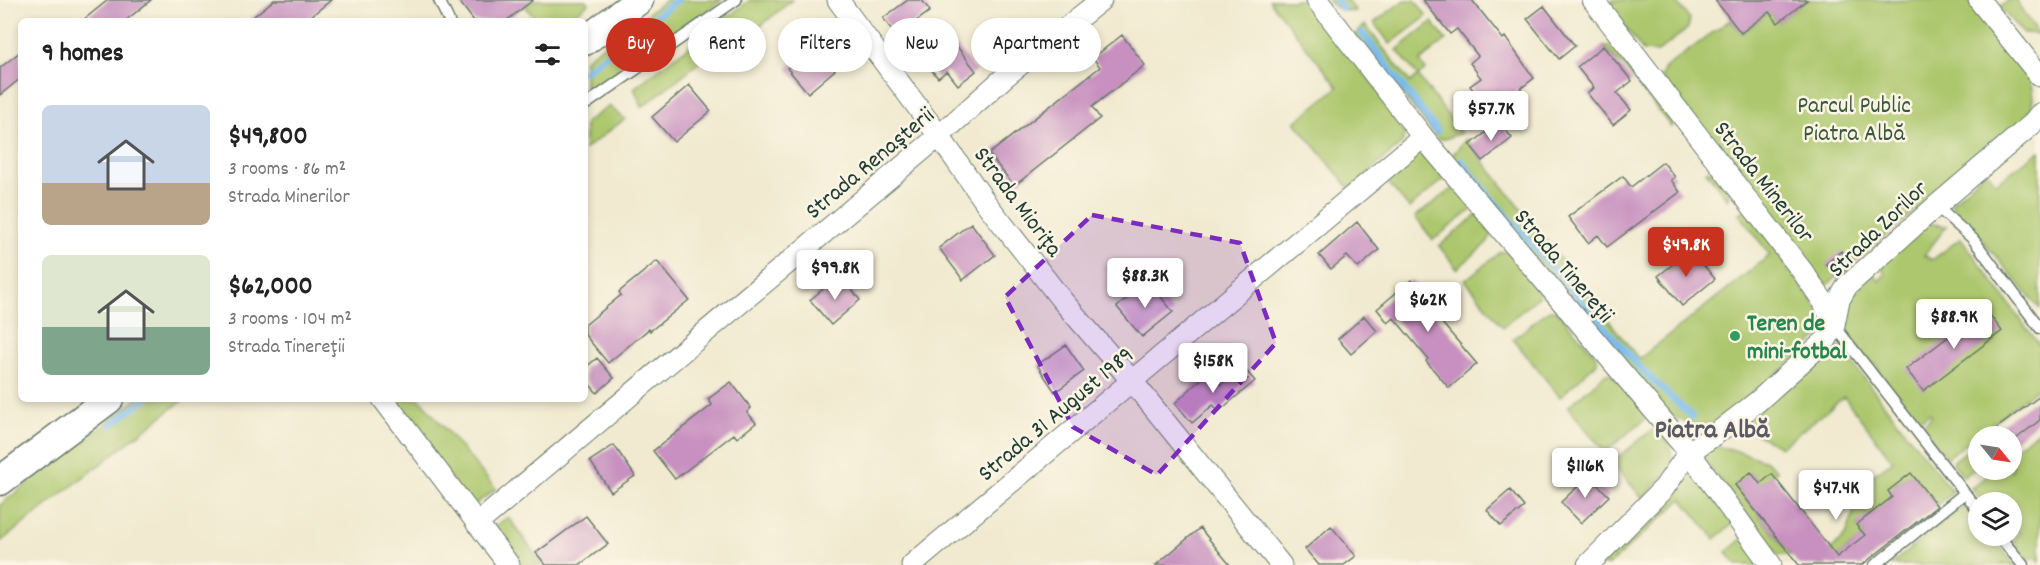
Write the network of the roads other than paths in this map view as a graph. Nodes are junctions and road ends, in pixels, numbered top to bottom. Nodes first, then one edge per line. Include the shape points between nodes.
1 (439, 0) edge
2 (639, 0) edge
3 (736, 0) edge
4 (838, 0) edge
5 (1101, 0) edge
6 (1317, 0) edge
7 (1593, 0) edge
8 (1979, 0) edge
9 (448, 18) edge
10 (588, 39) edge
11 (2040, 76) edge
12 (588, 103) edge
13 (2040, 114) edge
14 (939, 136) junction
15 (1423, 137) junction
16 (1936, 206) junction
17 (1834, 325) junction
18 (2040, 328) edge
19 (1132, 381) junction
20 (105, 402) edge
21 (385, 402) edge
22 (1689, 452) junction
23 (0, 481) edge
24 (1965, 493) junction
25 (1968, 497) edge
26 (477, 524) junction
27 (2007, 546) edge
28 (509, 565) edge
29 (912, 565) edge
30 (1281, 565) edge
31 (1588, 565) edge
32 (1771, 565) edge
33 (1875, 565) edge
34 (2023, 565) edge

1 - 9 lane
2 - 10 main road
3 - 12 lane
4 - 14 street, Strada Mioriţa
5 - 14 street, Strada Renaşterii
6 - 15 street, Strada Tinereţii
7 - 17 street, Strada Minerilor via 1803,272
8 - 11 street
13 - 16 street, Strada Zorilor
14 - 19 street, Strada Mioriţa via 1054,290
14 - 26 street, Strada Renaşterii
15 - 19 street, Strada 31 August 1989
15 - 22 street, Strada Tinereţii
16 - 17 street, Strada Zorilor via 1847,286 1839,300
16 - 18 lane via 1973,239
17 - 22 street, Strada Zorilor via 1826,340 1766,395
17 - 24 lane, Strada Minerilor
19 - 29 street, Strada 31 August 1989
19 - 30 street, Strada Mioriţa
20 - 23 main road
21 - 26 street
22 - 31 street, Strada Zorilor via 1664,488
22 - 32 street, Strada Tinereţii
24 - 25 lane, Strada Minerilor
24 - 33 lane
26 - 28 street
27 - 34 lane

